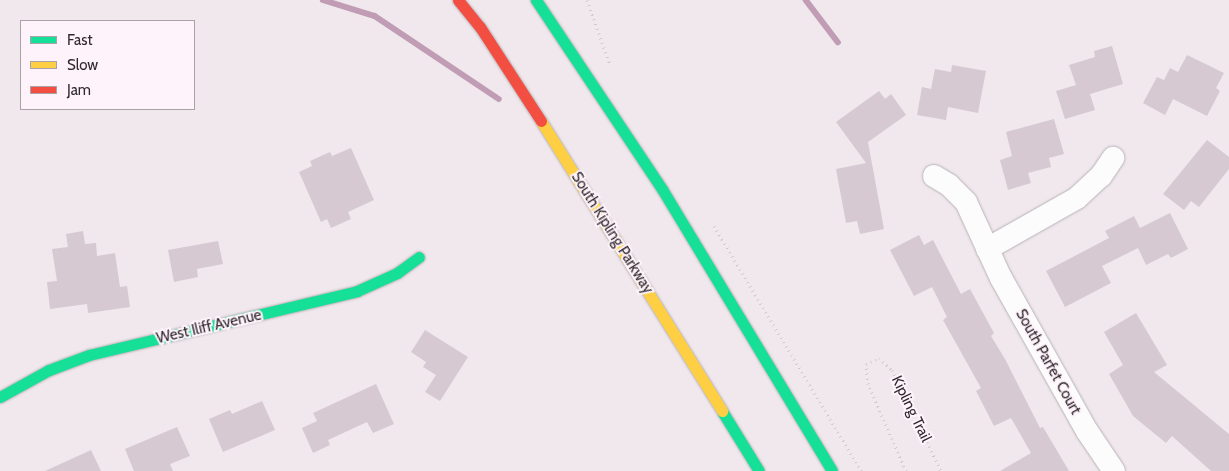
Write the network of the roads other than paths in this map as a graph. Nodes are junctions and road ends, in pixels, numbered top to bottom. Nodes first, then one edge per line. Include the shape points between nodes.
1 (458, 0) edge
2 (536, 0) edge
3 (1113, 158) dead end
4 (934, 176) dead end
5 (988, 248) junction
6 (419, 257) dead end
7 (0, 397) edge
8 (759, 471) edge
9 (832, 471) edge
10 (1114, 471) edge

1 - 8 main road, South Kipling Parkway via 480,27 610,227
2 - 9 main road via 662,189
3 - 5 street via 1101,176 1077,198
4 - 5 street, South Parfet Court via 949,184 966,202
5 - 10 street, South Parfet Court via 1000,278 1082,423
6 - 7 main road, West Iliff Avenue via 397,273 357,291 89,354 49,370

